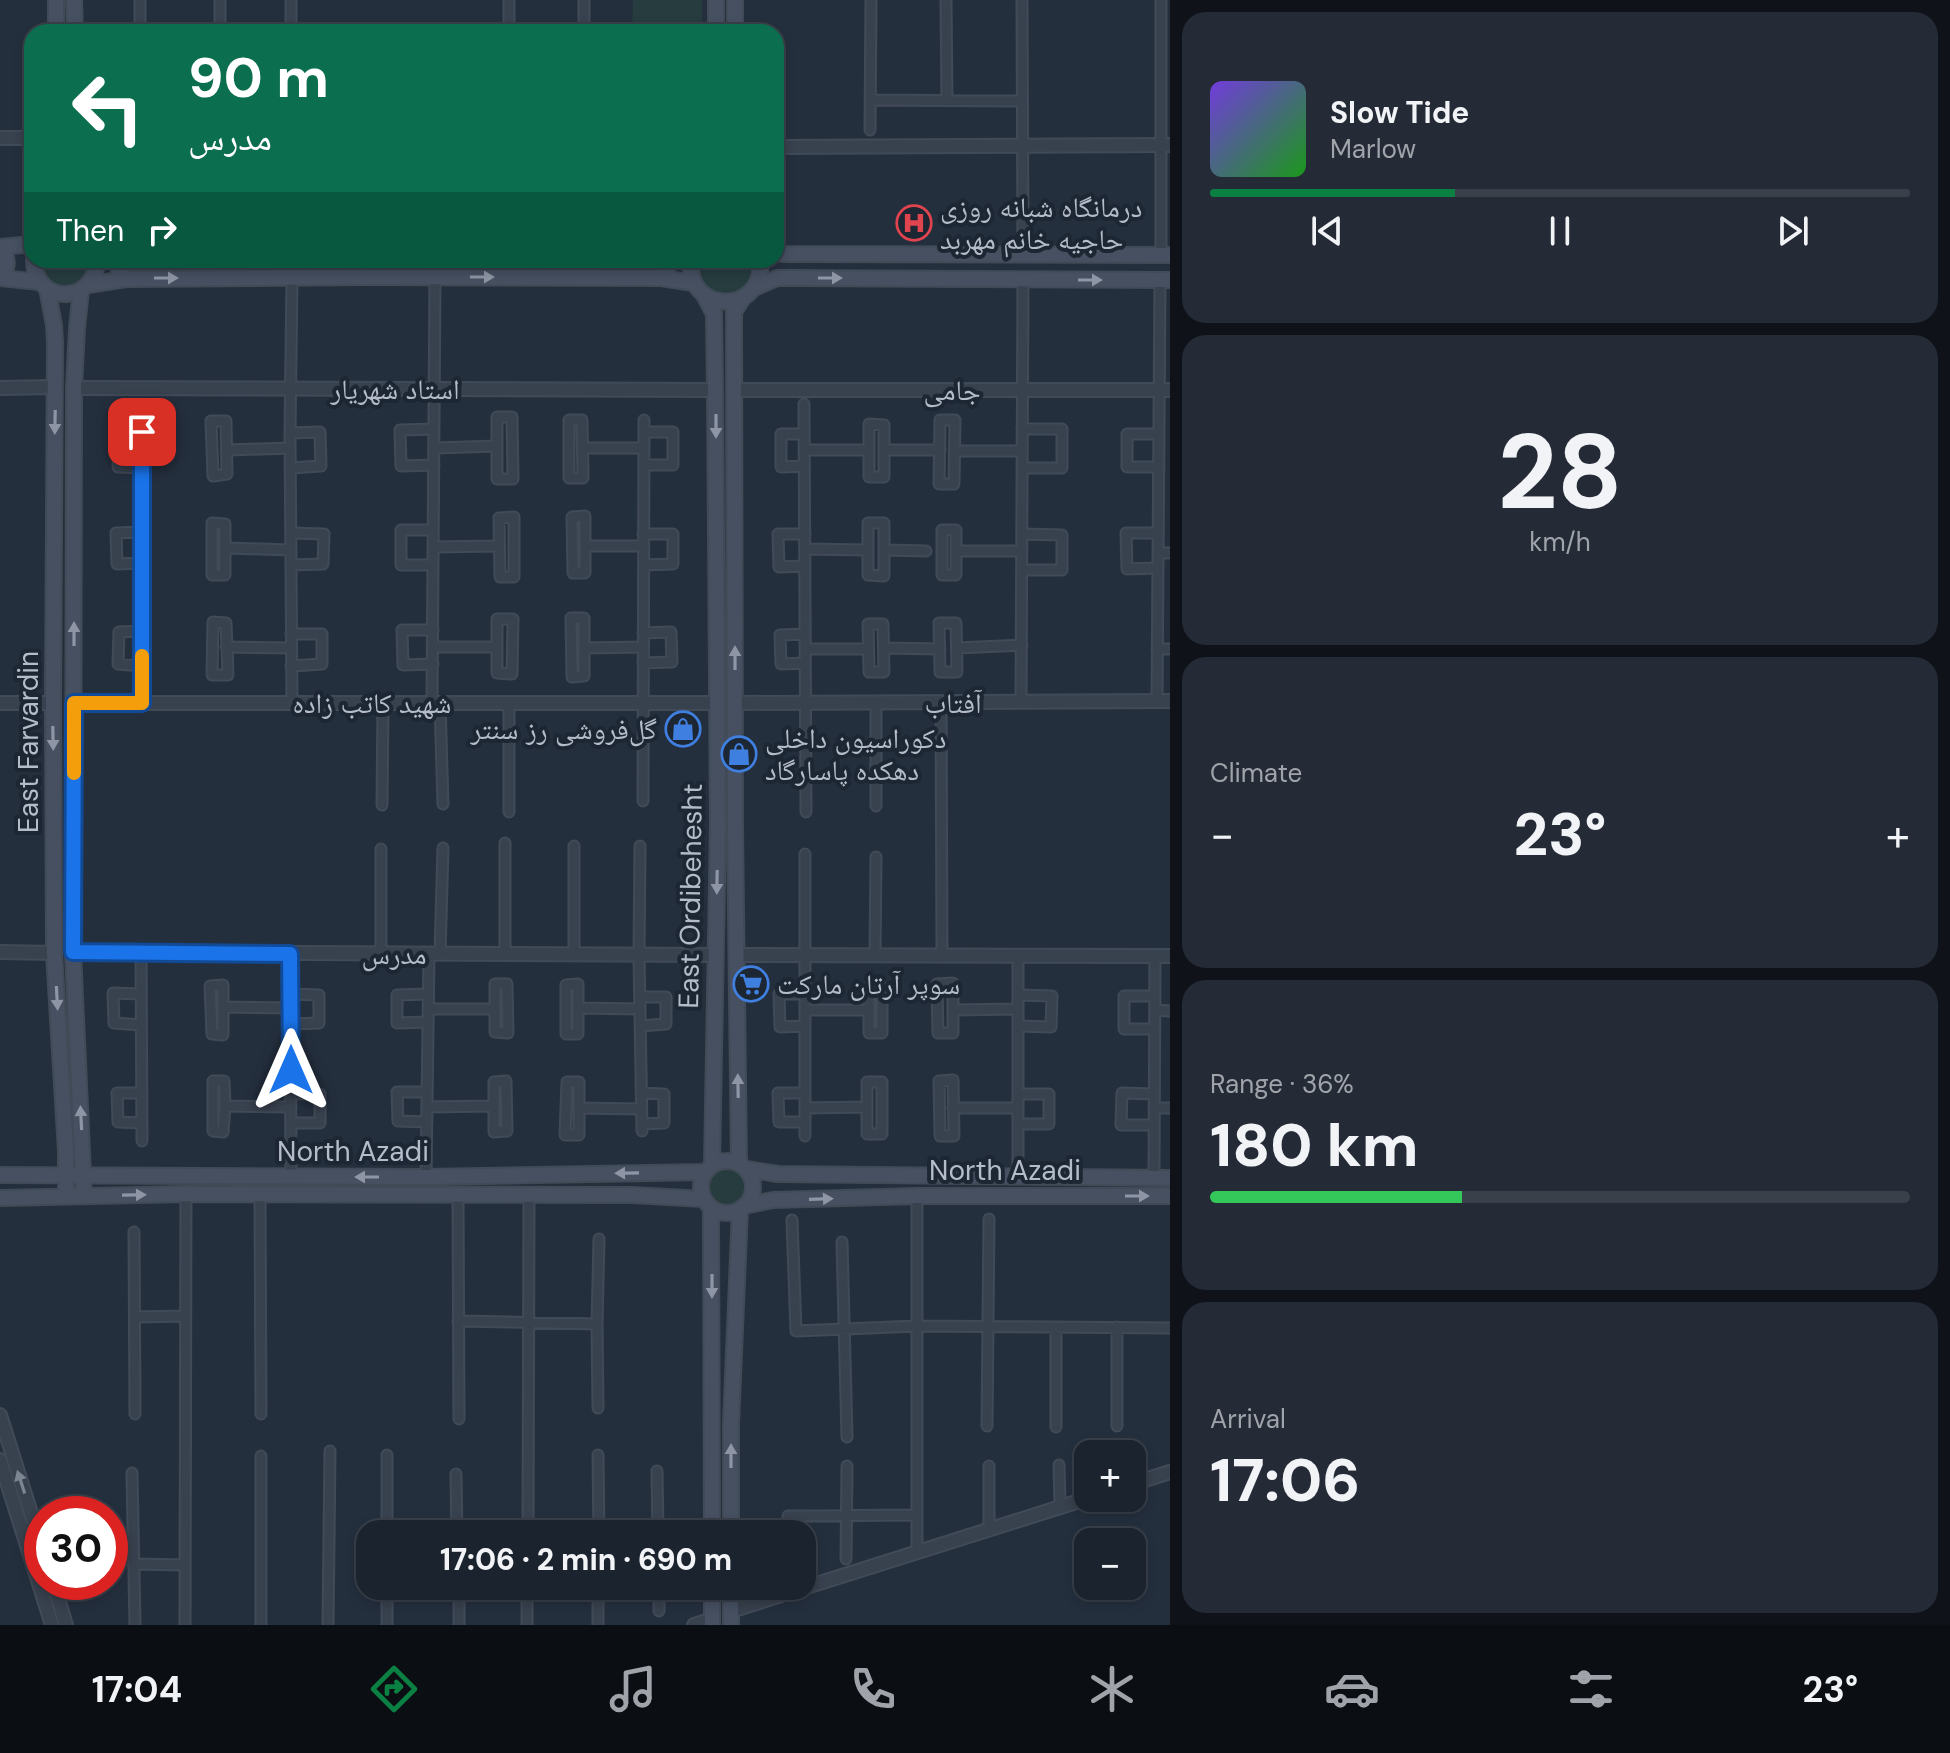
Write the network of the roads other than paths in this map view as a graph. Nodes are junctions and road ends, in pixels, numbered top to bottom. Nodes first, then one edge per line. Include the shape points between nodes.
1 (56, 0) edge
2 (74, 0) edge
3 (140, 0) edge
4 (220, 0) edge
5 (291, 0) edge
6 (509, 0) edge
7 (584, 0) edge
8 (716, 0) edge
9 (735, 0) edge
10 (871, 0) edge
11 (946, 0) edge
12 (1022, 0) edge
13 (1161, 0) edge
14 (56, 24) edge
15 (75, 24) edge
16 (140, 24) edge
17 (220, 24) edge
18 (291, 24) edge
19 (509, 24) edge
20 (584, 24) edge
21 (716, 24) edge
22 (735, 24) edge
23 (870, 100) junction
24 (947, 101) junction
25 (1022, 101) junction
26 (1165, 101) edge
27 (870, 130) dead end
28 (0, 138) edge
29 (24, 138) edge
30 (1165, 145) edge
31 (1023, 146) junction
32 (784, 147) edge
33 (24, 245) edge
34 (0, 247) edge
35 (784, 253) edge
36 (794, 254) junction
37 (1023, 255) junction
38 (1165, 255) edge
39 (35, 268) edge
40 (96, 268) edge
41 (119, 268) edge
42 (667, 268) edge
43 (690, 268) edge
44 (761, 268) edge
45 (435, 277) junction
46 (1, 278) edge
47 (292, 278) junction
48 (661, 278) junction
49 (793, 278) junction
50 (126, 279) junction
51 (1023, 280) junction
52 (1165, 280) edge
53 (44, 285) junction
54 (85, 288) junction
55 (699, 289) junction
56 (748, 293) junction
57 (54, 325) junction
58 (714, 326) junction
59 (77, 328) junction
60 (734, 328) junction
61 (55, 387) junction
62 (0, 388) edge
63 (74, 388) junction
64 (290, 389) junction
65 (434, 389) junction
66 (715, 390) junction
67 (734, 390) junction
68 (1022, 390) junction
69 (1164, 390) edge
70 (804, 404) dead end
71 (142, 411) dead end
72 (644, 420) dead end
73 (434, 429) junction
74 (1022, 429) junction
75 (142, 432) junction
76 (644, 432) junction
77 (290, 433) junction
78 (804, 434) junction
79 (1159, 434) junction
80 (497, 446) junction
81 (1159, 447) junction
82 (1170, 447) edge
83 (290, 448) junction
84 (434, 448) junction
85 (583, 448) junction
86 (644, 448) junction
87 (227, 450) junction
88 (804, 450) junction
89 (869, 450) junction
90 (884, 450) junction
91 (940, 450) junction
92 (955, 451) junction
93 (1022, 451) junction
94 (434, 465) junction
95 (644, 465) junction
96 (804, 466) junction
97 (1159, 467) junction
98 (142, 468) junction
99 (290, 468) junction
100 (1022, 468) junction
101 (433, 530) junction
102 (142, 532) junction
103 (291, 533) junction
104 (1158, 533) junction
105 (643, 534) junction
106 (805, 534) junction
107 (1022, 534) junction
108 (499, 546) junction
109 (585, 546) junction
110 (643, 546) junction
111 (433, 547) junction
112 (226, 548) junction
113 (805, 549) junction
114 (291, 550) junction
115 (868, 550) junction
116 (884, 550) junction
117 (926, 551) dead end
118 (956, 551) junction
119 (1022, 551) junction
120 (1158, 553) junction
121 (1170, 553) edge
122 (142, 563) junction
123 (291, 565) junction
124 (433, 565) junction
125 (644, 565) junction
126 (805, 566) junction
127 (1158, 568) junction
128 (1022, 570) junction
129 (433, 630) junction
130 (142, 631) junction
131 (643, 633) junction
132 (291, 634) junction
133 (805, 634) junction
134 (1022, 645) junction
135 (226, 647) junction
136 (433, 647) junction
137 (497, 647) junction
138 (643, 647) junction
139 (291, 648) junction
140 (584, 648) junction
141 (884, 648) junction
142 (957, 648) junction
143 (805, 649) junction
144 (868, 649) junction
145 (940, 649) junction
146 (1157, 649) junction
147 (1170, 649) edge
148 (643, 663) junction
149 (805, 663) junction
150 (433, 664) junction
151 (142, 666) junction
152 (291, 666) junction
153 (1163, 701) edge
154 (1021, 702) junction
155 (0, 703) edge
156 (53, 703) junction
157 (74, 703) junction
158 (142, 703) junction
159 (292, 703) junction
160 (383, 703) junction
161 (436, 703) junction
162 (509, 703) junction
163 (643, 703) junction
164 (717, 703) junction
165 (735, 703) junction
166 (805, 703) junction
167 (876, 703) junction
168 (941, 703) junction
169 (643, 801) dead end
170 (443, 804) dead end
171 (382, 805) dead end
172 (876, 806) dead end
173 (735, 810) junction
174 (509, 812) dead end
175 (718, 812) junction
176 (806, 812) dead end
177 (505, 843) dead end
178 (718, 844) junction
179 (574, 846) dead end
180 (640, 846) dead end
181 (443, 848) dead end
182 (381, 849) dead end
183 (735, 849) junction
184 (805, 854) dead end
185 (876, 857) dead end
186 (0, 952) edge
187 (73, 952) junction
188 (141, 952) junction
189 (54, 953) junction
190 (290, 954) junction
191 (381, 954) junction
192 (435, 954) junction
193 (505, 954) junction
194 (574, 955) junction
195 (639, 955) junction
196 (715, 955) junction
197 (736, 955) junction
198 (805, 955) junction
199 (875, 955) junction
200 (942, 955) junction
201 (1018, 956) junction
202 (1155, 956) junction
203 (1170, 956) edge
204 (141, 994) junction
205 (290, 994) junction
206 (428, 994) junction
207 (805, 994) junction
208 (1019, 995) junction
209 (1155, 996) junction
210 (640, 997) junction
211 (223, 1007) junction
212 (290, 1008) junction
213 (578, 1008) junction
214 (428, 1009) junction
215 (494, 1009) junction
216 (640, 1009) junction
217 (1018, 1009) junction
218 (805, 1010) junction
219 (869, 1010) junction
220 (953, 1010) junction
221 (1155, 1010) junction
222 (1170, 1011) edge
223 (428, 1022) junction
224 (291, 1024) junction
225 (141, 1025) junction
226 (640, 1026) junction
227 (805, 1026) junction
228 (1018, 1026) junction
229 (1155, 1029) junction
230 (427, 1092) junction
231 (141, 1093) junction
232 (641, 1093) junction
233 (805, 1093) junction
234 (291, 1094) junction
235 (1018, 1094) junction
236 (1154, 1094) junction
237 (225, 1106) junction
238 (493, 1106) junction
239 (291, 1107) junction
240 (427, 1107) junction
241 (867, 1107) junction
242 (579, 1108) junction
243 (805, 1108) junction
244 (953, 1108) junction
245 (1018, 1108) junction
246 (1154, 1108) junction
247 (1170, 1108) edge
248 (641, 1109) junction
249 (427, 1122) junction
250 (805, 1122) junction
251 (141, 1123) junction
252 (291, 1123) junction
253 (1018, 1124) junction
254 (1154, 1125) junction
255 (805, 1136) dead end
256 (142, 1141) dead end
257 (743, 1166) junction
258 (708, 1168) junction
259 (0, 1175) edge
260 (66, 1175) junction
261 (83, 1175) junction
262 (291, 1177) junction
263 (426, 1177) junction
264 (1018, 1177) junction
265 (1097, 1178) junction
266 (1154, 1178) junction
267 (1170, 1178) edge
268 (186, 1194) junction
269 (260, 1194) junction
270 (458, 1195) junction
271 (529, 1195) junction
272 (66, 1196) junction
273 (84, 1196) junction
274 (917, 1196) junction
275 (1096, 1196) junction
276 (1170, 1196) edge
277 (0, 1198) edge
278 (708, 1203) junction
279 (742, 1208) junction
280 (989, 1219) dead end
281 (792, 1220) dead end
282 (134, 1232) dead end
283 (599, 1239) dead end
284 (842, 1242) dead end
285 (185, 1316) junction
286 (135, 1317) junction
287 (458, 1321) junction
288 (528, 1321) junction
289 (597, 1324) junction
290 (917, 1326) junction
291 (988, 1326) junction
292 (1056, 1327) junction
293 (1117, 1327) junction
294 (1170, 1328) edge
295 (845, 1329) junction
296 (598, 1408) dead end
297 (135, 1414) dead end
298 (261, 1414) dead end
299 (0, 1415) edge
300 (459, 1419) dead end
301 (987, 1426) dead end
302 (1117, 1426) dead end
303 (1056, 1427) dead end
304 (847, 1437) dead end
305 (330, 1451) dead end
306 (387, 1455) dead end
307 (598, 1455) dead end
308 (261, 1456) dead end
309 (0, 1460) edge
310 (1059, 1465) dead end
311 (847, 1466) dead end
312 (989, 1466) dead end
313 (657, 1471) dead end
314 (1170, 1472) edge
315 (132, 1473) dead end
316 (456, 1474) dead end
317 (1146, 1480) edge
318 (26, 1496) edge
319 (1074, 1503) edge
320 (1060, 1507) junction
321 (917, 1515) junction
322 (847, 1516) junction
323 (387, 1520) edge
324 (457, 1520) edge
325 (528, 1520) edge
326 (599, 1520) edge
327 (658, 1520) edge
328 (712, 1520) edge
329 (731, 1520) edge
330 (788, 1520) edge
331 (989, 1530) junction
332 (917, 1552) junction
333 (846, 1559) dead end
334 (133, 1564) junction
335 (185, 1565) junction
336 (58, 1600) edge
337 (387, 1600) edge
338 (459, 1600) edge
339 (527, 1600) edge
340 (598, 1600) edge
341 (659, 1600) edge
342 (712, 1600) edge
343 (659, 1611) dead end
344 (731, 1618) edge
345 (712, 1622) edge
346 (52, 1625) edge
347 (66, 1625) edge
348 (135, 1625) edge
349 (185, 1625) edge
350 (261, 1625) edge
351 (328, 1625) edge
352 (387, 1625) edge
353 (459, 1625) edge
354 (527, 1625) edge
355 (598, 1625) edge
356 (694, 1625) edge

1 - 14 main road
2 - 15 main road
3 - 16 street
4 - 17 street
5 - 18 street
6 - 19 street
7 - 20 street
8 - 21 main road
9 - 22 main road
10 - 23 street
11 - 24 street
12 - 25 street
13 - 26 street
23 - 24 street
23 - 27 street
24 - 25 street
25 - 31 street
26 - 30 street
28 - 29 street
30 - 31 street
30 - 38 street
31 - 32 street
31 - 37 street
33 - 34 main road
34 - 46 main road via 8,262
35 - 36 main road
36 - 37 main road
36 - 49 main road via 784,266
37 - 38 main road
39 - 53 main road, East Farvardin
40 - 54 main road, East Farvardin
41 - 50 main road
42 - 48 main road
43 - 55 main road, East Ordibehesht
44 - 56 main road, East Ordibehesht
45 - 47 main road
45 -> 48 main road
45 - 65 street
46 - 53 main road
50 -> 47 main road
47 - 64 street
48 - 55 main road
49 -> 51 main road
49 - 56 main road via 777,278
50 - 54 main road
51 -> 52 main road
51 - 68 street
52 - 69 street
53 - 54 main road via 64,295
53 - 57 main road, East Farvardin
54 - 59 main road, East Farvardin
55 - 56 main road via 723,302
55 - 58 main road, East Ordibehesht via 714,314
56 - 60 main road, East Ordibehesht via 734,312
57 - 59 main road via 67,320
57 - 61 main road, East Farvardin
58 - 60 main road via 725,320
58 - 66 main road, East Ordibehesht
59 - 63 main road, East Farvardin
60 - 67 main road, East Ordibehesht
61 - 62 street
61 -> 156 main road, East Farvardin
63 - 64 street, استاد شهریار
157 -> 63 main road, East Farvardin
64 - 65 street, استاد شهریار
64 - 77 street
65 - 66 street, استاد شهریار
65 - 73 street
66 -> 164 main road, East Ordibehesht
67 - 68 street, جامی
165 -> 67 main road, East Ordibehesht
68 - 69 street, جامی
68 - 74 street
69 - 79 street
70 - 78 street
71 - 75 street
72 - 76 street
73 - 84 street
73 - 94 street via 400,430 401,466
74 - 93 street
74 - 100 street via 1062,429 1062,468
75 - 98 street
75 - 98 street via 119,433 118,467
76 - 86 street
76 - 95 street via 673,432 673,465
77 - 83 street
77 - 99 street via 320,432 321,466
78 - 88 street
78 - 96 street via 781,434 781,467
79 - 81 street
79 - 97 street via 1127,434 1127,467
80 - 80 street via 497,479 513,479 512,417 497,417
80 - 84 street
81 - 82 street
81 - 97 street
83 - 87 street
83 - 99 street
84 - 94 street
85 - 85 street via 582,420 569,420 569,478 583,478
85 - 86 street
86 - 95 street
87 - 87 street via 226,421 211,421 213,476 227,474
88 - 89 street
88 - 96 street
89 - 90 street via 869,424 884,425
89 - 90 street via 869,477 884,477
90 - 91 street
91 - 92 street via 940,420 955,420
91 - 92 street via 939,484 954,484
92 - 93 street
93 - 100 street
94 - 101 street
95 - 105 street
96 - 106 street
97 - 104 street
98 - 102 street
99 - 103 street
100 - 107 street
101 - 111 street
101 - 124 street via 401,530 401,565
102 - 122 street
102 - 122 street via 116,533 117,564
103 - 114 street
103 - 123 street via 324,534 323,564
104 - 120 street
104 - 127 street via 1126,533 1127,569
105 - 110 street
105 - 125 street via 673,534 673,564
106 - 113 street
106 - 126 street via 778,534 779,567
107 - 119 street
107 - 128 street via 1062,535 1062,570
108 - 108 street via 500,577 514,577 514,517 499,518
108 - 111 street
109 - 109 street via 585,516 572,517 573,573 585,573
109 - 110 street
110 - 125 street
111 - 124 street
112 - 112 street via 225,524 212,523 212,575 225,575
112 - 114 street
113 - 115 street
113 - 126 street
114 - 123 street
115 - 116 street via 868,575 884,576
115 - 116 street via 868,523 884,523
116 - 117 street
118 - 118 street via 956,530 942,530 942,575 956,575
118 - 119 street
119 - 128 street
120 - 121 street
120 - 127 street
122 - 130 street
123 - 132 street
124 - 129 street
125 - 131 street
126 - 133 street
127 - 146 street
128 - 134 street
129 - 136 street
129 - 150 street via 402,630 403,665
130 - 151 street
130 - 151 street via 119,632 118,664
131 - 138 street
131 - 148 street via 671,632 672,662
132 - 139 street
132 - 152 street via 322,634 322,664
133 - 143 street
133 - 149 street via 780,635 781,664
134 - 142 street
134 - 154 street
135 - 135 street via 226,623 213,622 212,675 228,675
135 - 139 street
136 - 137 street
136 - 150 street
137 - 137 street via 497,673 512,674 513,619 497,619
138 - 140 street
138 - 148 street
139 - 152 street
140 - 140 street via 584,618 571,618 572,677 584,676
141 - 144 street via 884,672 869,672
141 - 144 street via 883,624 868,624
141 - 145 street
142 - 145 street via 957,672 940,672
142 - 145 street via 956,623 939,623
143 - 144 street
143 - 149 street
146 - 147 street
146 - 153 street
148 - 163 street
149 - 166 street
150 - 161 street
151 - 158 street
152 - 159 street
153 - 154 street, آفتاب
154 - 168 street, آفتاب
155 - 156 street
156 -> 189 main road, East Farvardin
157 - 158 street, شهید کاتب زاده
157 - 187 main road, East Farvardin
158 - 159 street, شهید کاتب زاده
159 - 160 street, شهید کاتب زاده
160 - 161 street, شهید کاتب زاده
160 - 171 street
161 - 162 street, شهید کاتب زاده
161 - 170 street
162 - 163 street, شهید کاتب زاده
162 - 174 street
163 - 164 street, شهید کاتب زاده
163 - 169 street
164 - 175 main road, East Ordibehesht
165 - 166 street, آفتاب
165 - 173 main road, East Ordibehesht
166 - 167 street, آفتاب
166 - 176 street
167 - 168 street, آفتاب
167 - 172 street
168 - 200 street
173 - 175 main road via 727,818
173 - 183 main road, East Ordibehesht
175 - 178 main road, East Ordibehesht
177 - 193 street
178 - 183 main road via 728,837
178 -> 196 main road, East Ordibehesht
179 - 194 street
180 - 195 street
181 - 192 street
182 - 191 street
183 - 197 main road, East Ordibehesht
184 - 198 street
185 - 199 street
186 - 189 street
187 - 188 street, مدرس
261 -> 187 main road, East Farvardin
188 - 190 street, مدرس
188 - 204 street
189 -> 260 main road, East Farvardin
190 - 191 street, مدرس
190 - 205 street
191 - 192 street, مدرس
192 - 193 street, مدرس
192 - 206 street
193 - 194 street, مدرس
194 - 195 street, مدرس
195 - 196 street, مدرس
195 - 210 street
196 - 258 main road, East Ordibehesht
197 - 198 street
257 -> 197 main road, East Ordibehesht
198 - 199 street
198 - 207 street
199 - 200 street
200 - 201 street
201 - 202 street
201 - 208 street
202 - 203 street
202 - 209 street
204 - 225 street
204 - 225 street via 113,993 114,1023
205 - 212 street
205 - 224 street via 319,995 319,1023
206 - 214 street
206 - 223 street via 397,995 397,1023
207 - 218 street
207 - 227 street via 779,994 780,1027
208 - 217 street
208 - 228 street via 1052,996 1051,1027
209 - 221 street
209 - 229 street via 1124,996 1124,1029
210 - 216 street
210 - 226 street via 666,997 666,1024
211 - 211 street via 223,985 210,986 212,1034 223,1035
211 - 212 street
212 - 224 street
213 - 213 street via 578,1034 566,1034 566,985 578,984
213 - 216 street
214 - 215 street
214 - 223 street
215 - 215 street via 495,1032 508,1033 507,984 495,984
216 - 226 street
217 - 220 street
217 - 228 street
218 - 219 street
218 - 227 street
219 - 219 street via 869,986 882,986 882,1033 869,1033
220 - 220 street via 953,983 937,984 938,1033 953,1033
221 - 222 street
221 - 229 street
223 - 230 street
224 - 234 street
225 - 231 street
226 - 232 street
227 - 233 street
228 - 235 street
229 - 236 street
230 - 240 street
230 - 249 street via 397,1092 398,1121
231 - 251 street
231 - 251 street via 117,1093 118,1122
232 - 248 street
232 - 248 street via 664,1094 664,1123 642,1128
233 - 243 street
233 - 250 street via 778,1093 778,1108 779,1122
234 - 239 street
234 - 252 street via 320,1094 320,1123
235 - 245 street
235 - 253 street via 1049,1094 1049,1124
236 - 246 street
236 - 254 street via 1122,1093 1121,1125
237 - 237 street via 224,1081 213,1081 213,1131 223,1132
237 - 239 street
238 - 238 street via 494,1132 507,1131 506,1081 494,1082
238 - 240 street
239 - 252 street
240 - 249 street
241 - 241 street via 867,1134 882,1134 882,1082 867,1082
241 - 243 street
242 - 242 street via 579,1082 567,1082 565,1135 579,1135
242 - 248 street
243 - 250 street
244 - 244 street via 953,1080 939,1081 940,1136 954,1136
244 - 245 street
245 - 253 street
246 - 247 street
246 - 254 street
249 - 263 street
250 - 255 street
251 - 256 street
252 - 262 street
253 - 264 street
254 - 266 street
257 - 258 main road via 721,1161
257 - 264 main road, North Azadi via 778,1174
257 - 279 main road via 753,1188
258 -> 263 main road, North Azadi
258 - 278 main road via 701,1185
259 - 260 main road, North Azadi
260 - 261 main road, North Azadi
260 - 272 main road, East Farvardin
261 - 262 main road, North Azadi
261 - 273 main road, East Farvardin
263 -> 262 main road, North Azadi
264 - 265 main road, North Azadi
265 - 266 main road, North Azadi
265 - 275 main road
266 - 267 main road, North Azadi
268 - 269 main road, North Azadi
273 -> 268 main road, North Azadi
268 - 285 street
269 - 270 main road, North Azadi
269 - 298 street
270 - 271 main road, North Azadi
270 - 287 street
271 - 278 main road, North Azadi via 632,1195
271 - 288 street
272 - 273 main road, North Azadi
272 - 277 main road, North Azadi
274 - 275 main road, North Azadi
279 -> 274 main road, North Azadi via 773,1200
274 - 290 street
275 -> 276 main road, North Azadi
278 - 279 main road via 725,1213
278 -> 328 main road
329 -> 279 main road
280 - 291 street
281 - 295 street via 796,1331
282 - 286 street
283 - 289 street
284 - 295 street
285 - 286 street
285 - 335 street
286 - 297 street
287 - 288 street
287 - 300 street
288 - 289 street
288 - 325 street
289 - 296 street
290 - 291 street
290 - 295 street
290 - 321 street
291 - 292 street
291 - 301 street
292 - 293 street
292 - 303 street
293 - 294 street
293 - 302 street
295 - 304 street
318 -> 299 street
305 - 351 street
306 - 323 street
307 - 326 street
308 - 350 street
309 - 346 street
310 - 320 street
311 - 322 street
312 - 331 street
313 - 327 street
314 - 317 street
315 - 334 street
316 - 324 street
319 - 320 street
320 - 331 street
321 - 322 street
321 - 332 street
322 - 330 street via 788,1516
322 - 333 street
331 - 332 street
332 - 344 street
334 - 335 street
334 - 348 street
335 - 349 street
336 - 347 street
337 - 352 street
338 - 353 street
339 - 354 street
340 - 355 street
341 - 343 street
342 - 345 main road
345 - 356 street

